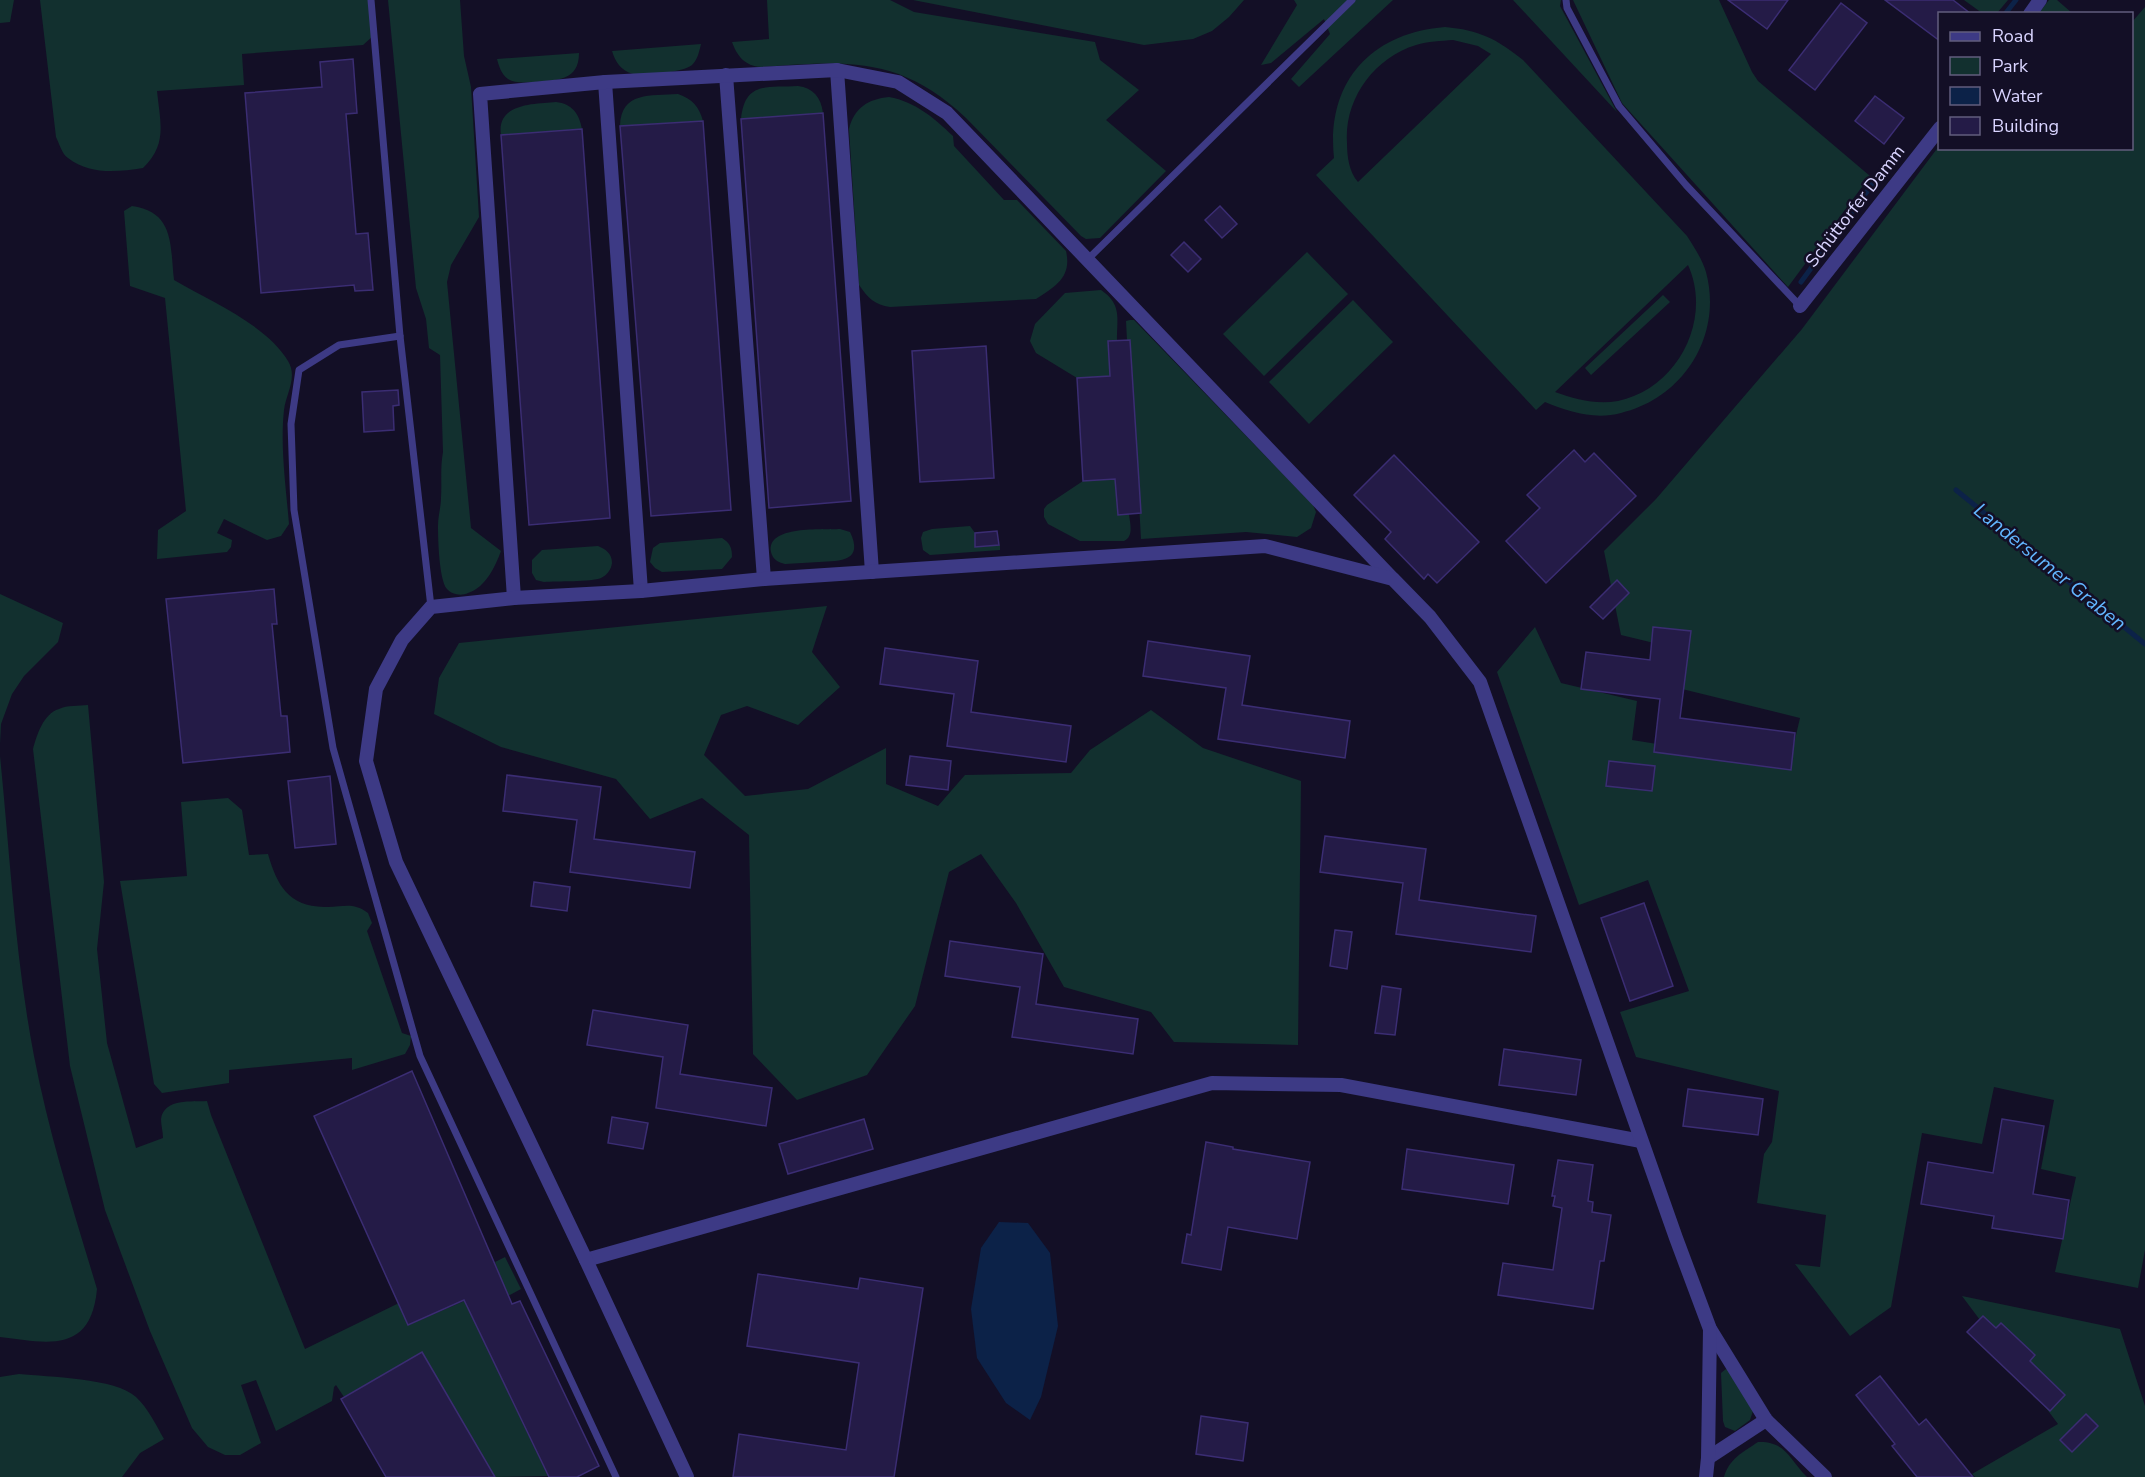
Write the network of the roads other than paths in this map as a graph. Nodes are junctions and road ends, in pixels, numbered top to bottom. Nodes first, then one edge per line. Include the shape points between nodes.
1 (371, 0) edge
2 (1352, 0) edge
3 (1566, 0) edge
4 (837, 70) junction
5 (726, 75) junction
6 (605, 82) junction
7 (1938, 131) edge
8 (1088, 260) junction
9 (1800, 306) joint
10 (400, 336) junction
11 (872, 572) junction
12 (764, 579) junction
13 (1393, 579) junction
14 (641, 591) junction
15 (514, 598) junction
16 (431, 607) junction
17 (1641, 1141) junction
18 (586, 1260) junction
19 (1710, 1329) junction
20 (1766, 1420) junction
21 (1708, 1458) junction
22 (616, 1477) edge
23 (687, 1477) edge
24 (1706, 1477) edge
25 (1825, 1477) edge

1 - 10 lane
2 - 8 lane
3 - 9 lane via 1618,106
4 - 5 street
4 - 8 street via 898,82 947,113
4 - 11 street
5 - 6 street
5 - 12 street
6 - 14 street
6 - 15 street via 480,94
7 - 9 street, Schüttorfer Damm
8 - 13 street
10 - 16 lane
10 - 22 lane via 339,345 298,370 291,424 294,510 333,748 420,1056
11 - 12 street
11 - 13 street via 1265,546
12 - 14 street
13 - 17 street via 1430,617 1480,682
14 - 15 street
15 - 16 street
16 - 18 street via 402,640 376,689 366,761 396,862
17 - 18 street via 1341,1084 1212,1083
17 - 19 street
18 - 23 street
19 - 20 street
19 - 21 street
20 - 21 street
20 - 25 street
21 - 24 street

